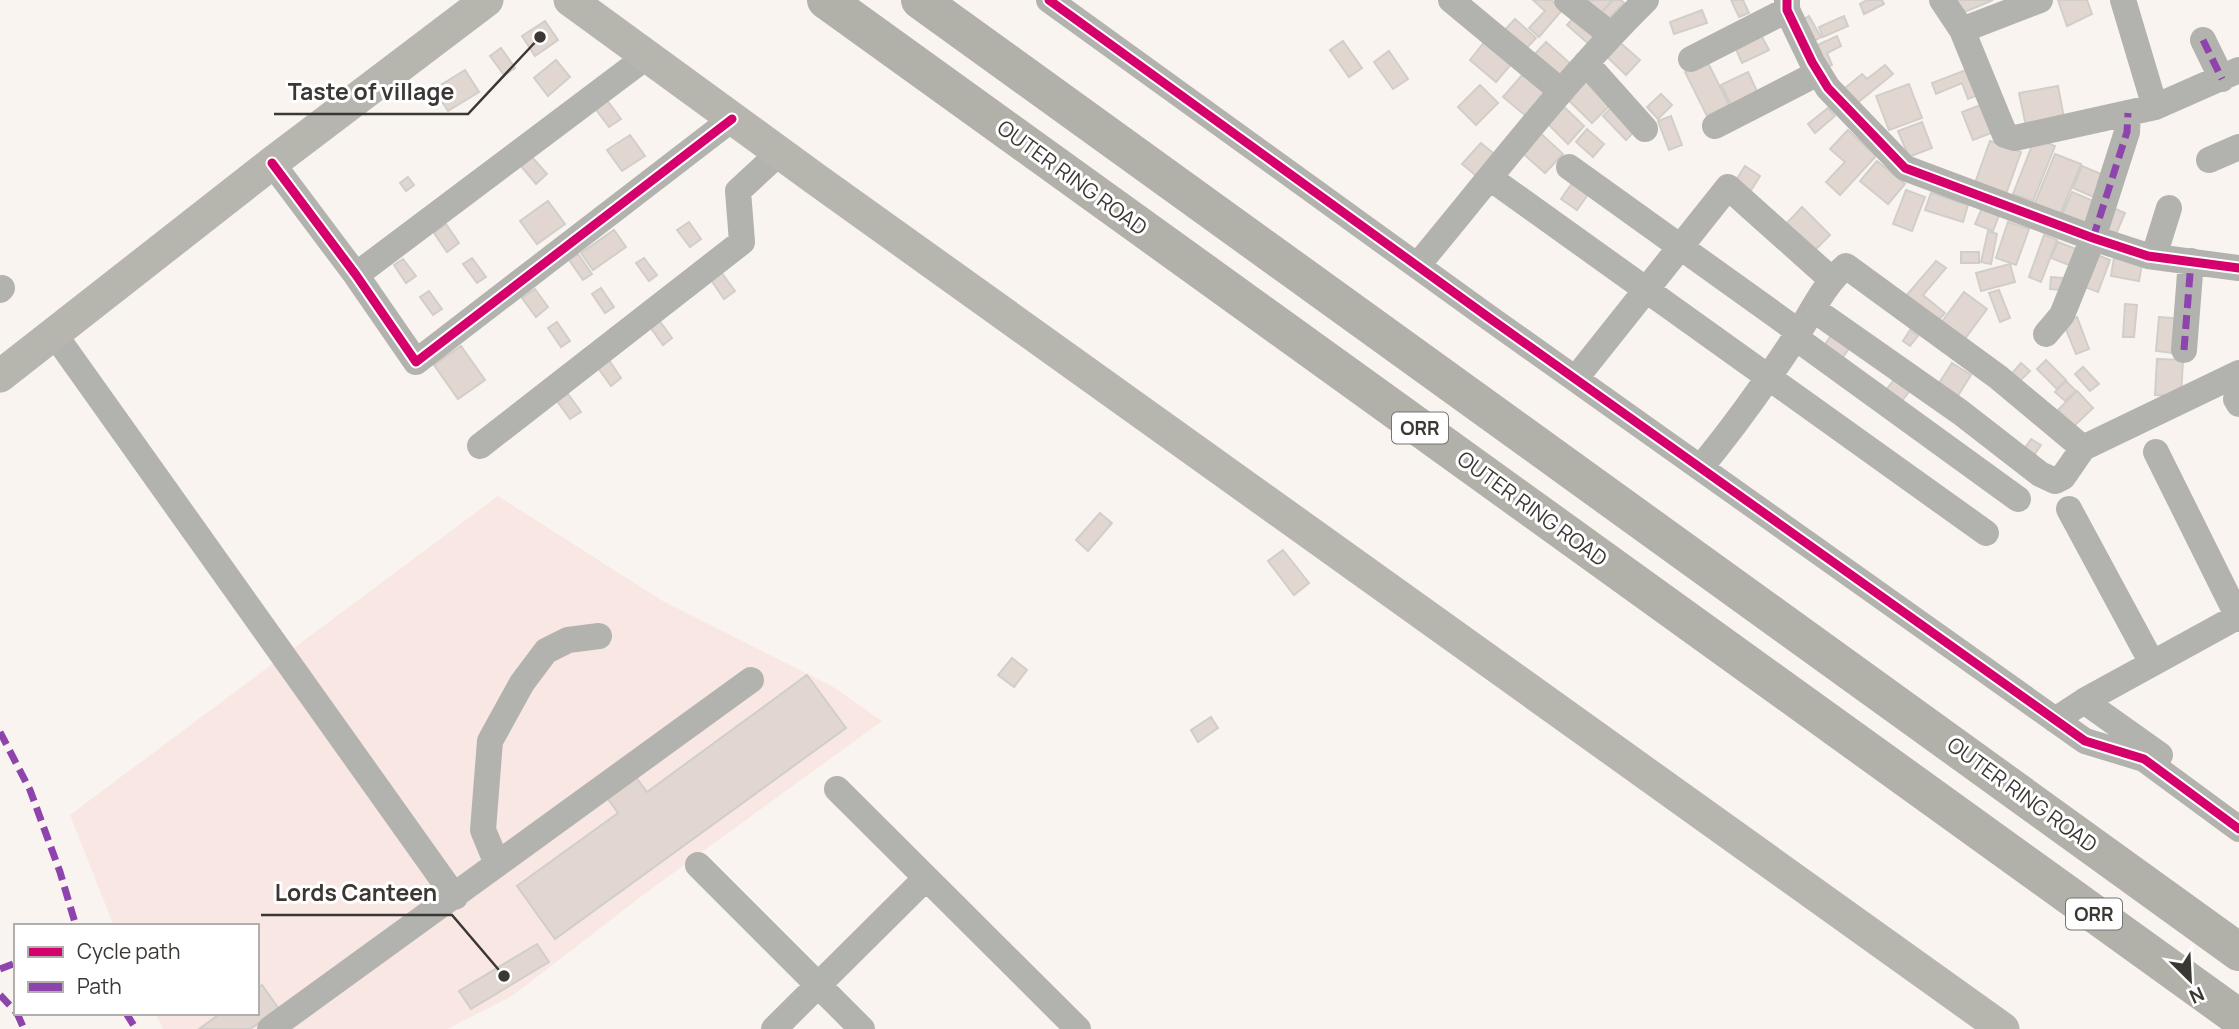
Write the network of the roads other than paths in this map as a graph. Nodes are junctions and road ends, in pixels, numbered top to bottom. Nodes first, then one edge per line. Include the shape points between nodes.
1 (487, 0) edge
2 (570, 0) edge
3 (826, 0) edge
4 (920, 0) edge
5 (1049, 0) edge
6 (1567, 0) edge
7 (1646, 0) edge
8 (1941, 0) edge
9 (2040, 0) edge
10 (2123, 0) edge
11 (1457, 2) edge
12 (1787, 5) edge
13 (1962, 30) junction
14 (1611, 35) junction
15 (2203, 40) dead end
16 (646, 57) junction
17 (1691, 58) dead end
18 (1586, 63) junction
19 (1818, 73) junction
20 (2230, 75) edge
21 (1560, 92) junction
22 (2155, 107) junction
23 (2127, 113) junction
24 (732, 119) junction
25 (1715, 126) dead end
26 (1645, 129) dead end
27 (2239, 147) edge
28 (779, 153) junction
29 (2209, 160) dead end
30 (271, 163) junction
31 (1569, 167) dead end
32 (1490, 178) junction
33 (2169, 208) dead end
34 (2093, 238) junction
35 (1680, 247) junction
36 (2154, 256) junction
37 (2191, 261) junction
38 (1418, 266) junction
39 (2239, 268) edge
40 (356, 275) junction
41 (1831, 279) junction
42 (1646, 290) junction
43 (1813, 309) junction
44 (2046, 334) dead end
45 (55, 335) junction
46 (1797, 335) junction
47 (2184, 350) dead end
48 (2239, 373) edge
49 (0, 376) edge
50 (1576, 378) junction
51 (1768, 378) junction
52 (480, 446) dead end
53 (2083, 448) junction
54 (2156, 452) dead end
55 (1701, 467) junction
56 (2018, 499) dead end
57 (2069, 509) dead end
58 (1986, 533) dead end
59 (2239, 617) edge
60 (600, 636) dead end
61 (2152, 663) junction
62 (751, 680) dead end
63 (2084, 701) junction
64 (2054, 720) junction
65 (2112, 721) junction
66 (2089, 742) junction
67 (837, 789) dead end
68 (2239, 810) edge
69 (2239, 829) edge
70 (497, 864) junction
71 (698, 865) dead end
72 (926, 878) junction
73 (455, 897) junction
74 (2239, 951) edge
75 (818, 985) junction
76 (2239, 1018) edge
77 (270, 1029) edge
78 (774, 1029) edge
79 (862, 1029) edge
80 (1078, 1029) edge
81 (2003, 1029) edge

1 - 30 main road
2 - 16 main road
3 - 76 highway, OUTER RING ROAD / ORR
4 - 74 highway, OUTER RING ROAD / ORR
5 - 38 street
6 - 14 street
7 - 14 street
8 - 13 street
9 - 13 street
10 - 22 street
11 - 21 street
12 - 17 street
12 - 19 street
13 - 23 street via 2005,135 2015,138
14 - 18 street
15 - 20 street
16 - 24 main road
16 - 40 street
18 - 21 street
18 - 26 street
19 - 25 street
19 - 34 street via 1905,168
20 - 22 street
21 - 32 street
22 - 23 street
23 - 34 street via 2125,140
24 - 28 main road
24 - 40 street via 416,362
27 - 29 street
28 - 52 street via 738,191 742,242
28 - 81 main road
30 - 40 street
30 - 45 main road
31 - 35 street
32 - 38 street
32 - 42 street
33 - 36 street
34 - 36 street
34 - 44 street via 2062,314
35 - 41 street via 1728,187
35 - 42 street
35 - 46 street
36 - 37 street
37 - 39 street
37 - 47 street
38 - 50 street
41 - 43 street
41 - 53 street via 1846,266 1998,377
42 - 50 street
42 - 51 street
43 - 46 street
43 - 53 street via 2049,479 2063,477
45 - 49 main road
45 - 73 street
46 - 51 street
46 - 56 street
48 - 53 street
50 - 55 street
51 - 55 street
51 - 58 street
54 - 59 street
55 - 64 street
57 - 61 street
59 - 61 street
60 - 70 street via 568,640 546,651 490,741 484,830
61 - 63 street
62 - 70 street
63 - 64 street
63 - 65 street
64 - 66 street
65 - 66 street
65 - 68 street
66 - 69 street via 2144,758
67 - 72 street
70 - 73 street
71 - 75 street
72 - 75 street
72 - 80 street
73 - 77 street
75 - 78 street
75 - 79 street

